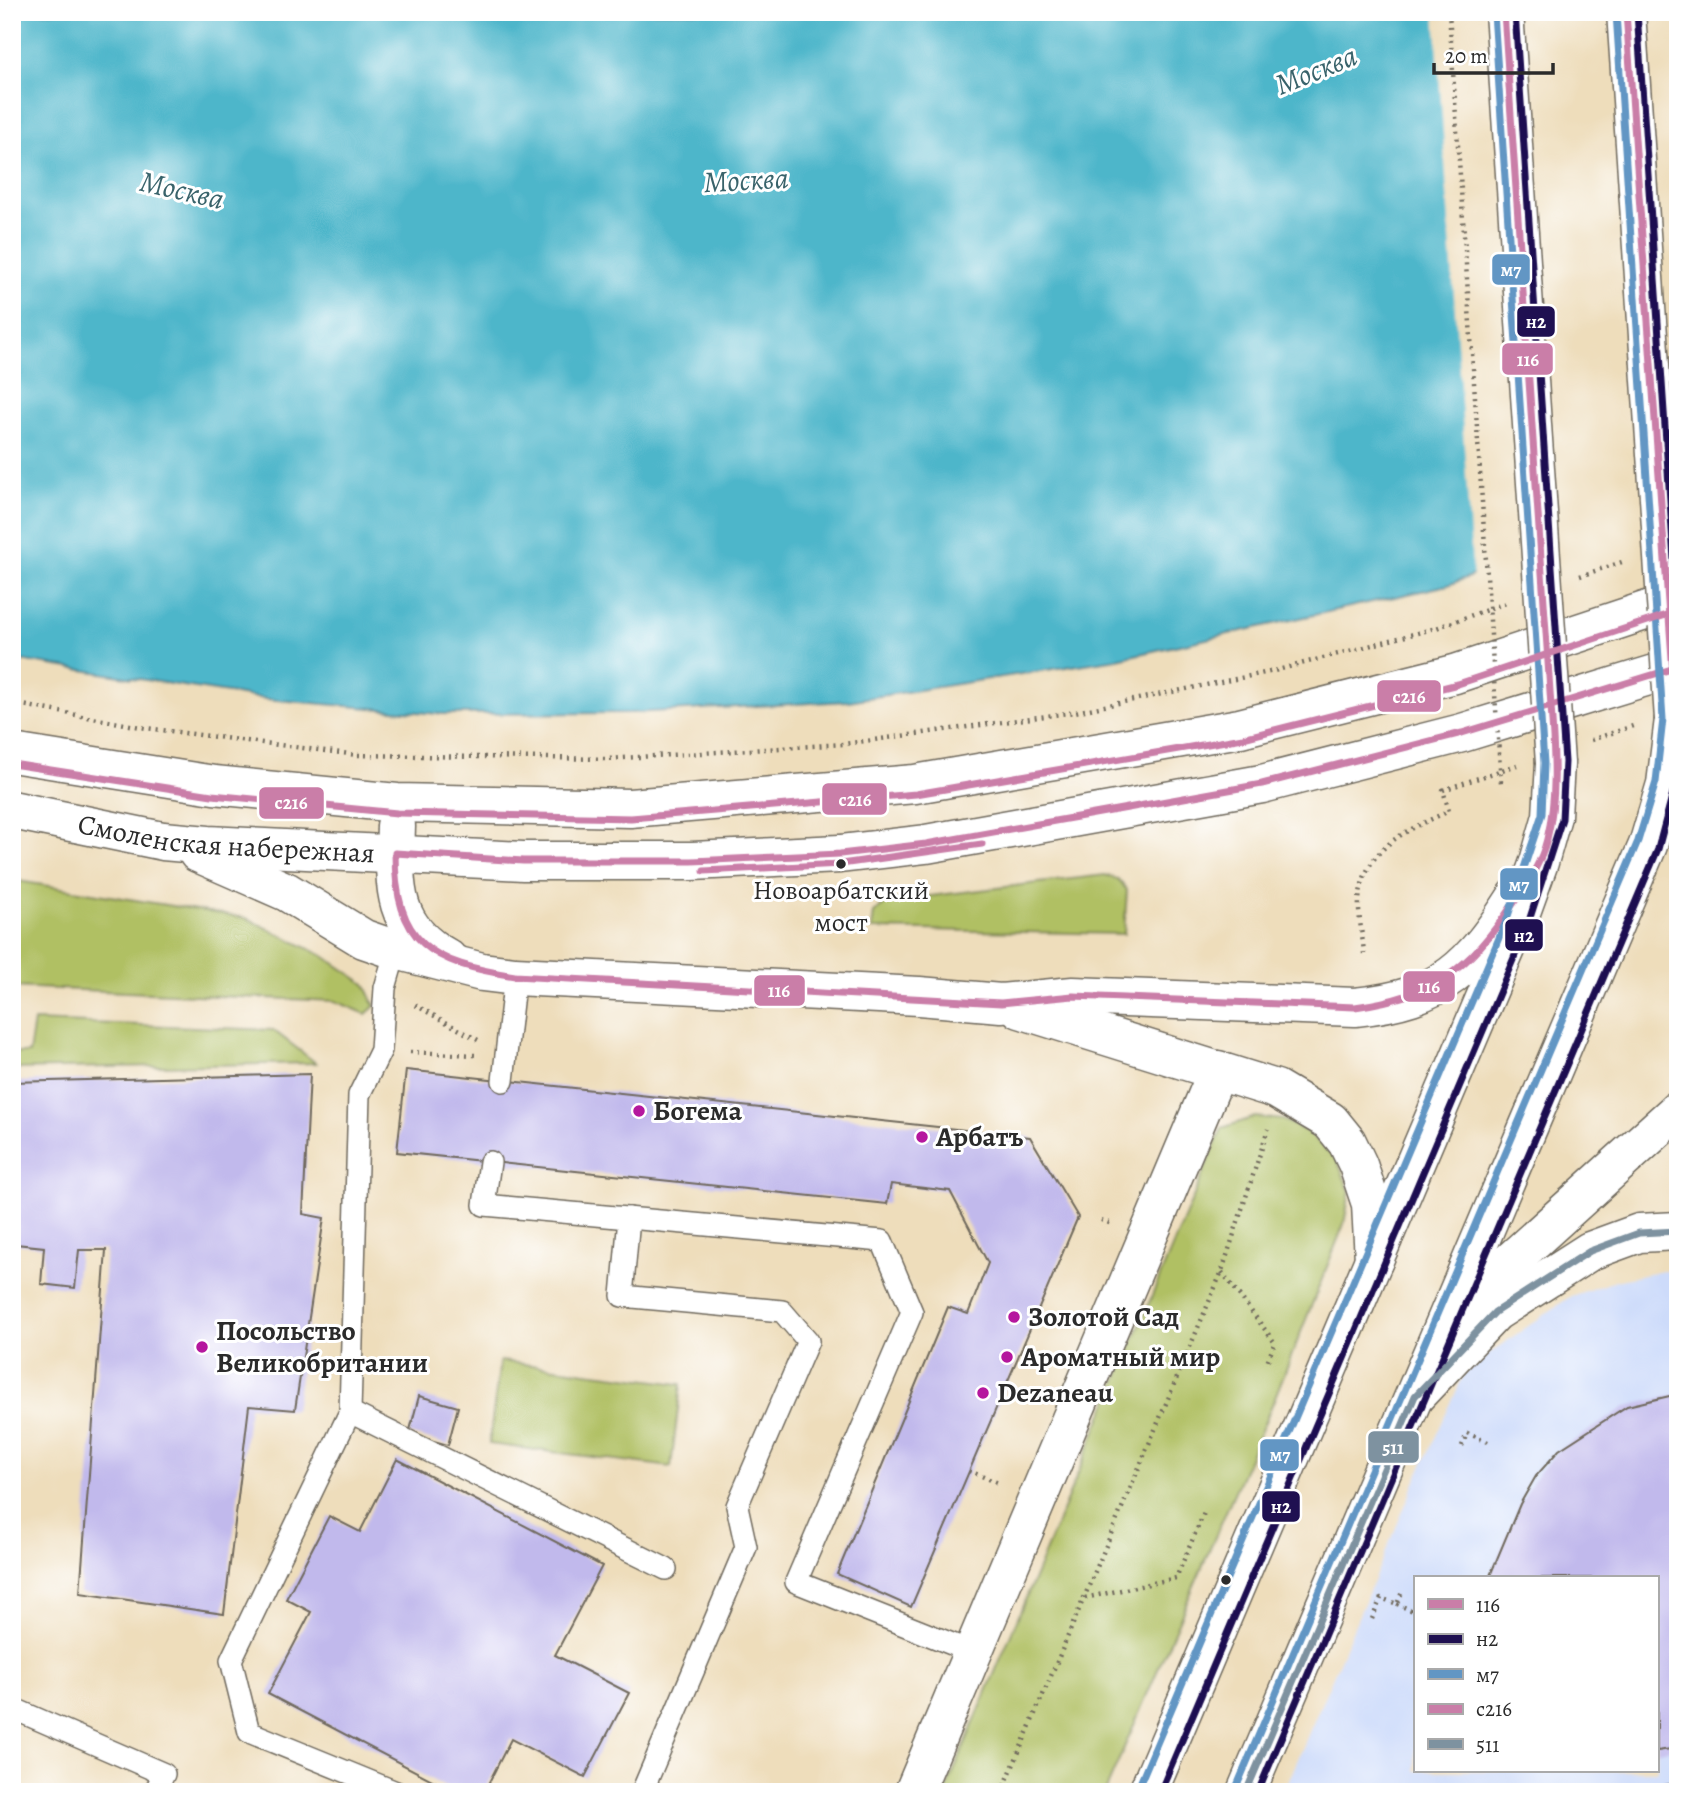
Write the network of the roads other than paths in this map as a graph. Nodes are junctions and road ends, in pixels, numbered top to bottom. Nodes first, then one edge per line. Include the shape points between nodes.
1 (1504, 12) edge
2 (1626, 12) edge
3 (1678, 600) edge
4 (1678, 667) edge
5 (1676, 726) edge
6 (12, 753) edge
7 (397, 803) junction
8 (12, 810) edge
9 (163, 841) junction
10 (395, 853) junction
11 (1539, 862) junction
12 (396, 950) junction
13 (463, 967) junction
14 (515, 976) junction
15 (1001, 1003) junction
16 (1218, 1070) junction
17 (503, 1081) dead end
18 (1678, 1110) edge
19 (490, 1162) dead end
20 (629, 1218) junction
21 (1678, 1231) edge
22 (1374, 1260) junction
23 (1448, 1318) junction
24 (1415, 1396) junction
25 (350, 1412) junction
26 (666, 1569) dead end
27 (972, 1652) junction
28 (12, 1707) edge
29 (155, 1792) edge
30 (396, 1792) edge
31 (642, 1792) edge
32 (914, 1792) edge
33 (1148, 1792) edge
34 (1246, 1792) edge

1 - 11 main road, bridge via 1555,763 1552,816
2 - 5 main road, bridge
3 - 7 main road, Смоленская набережная via 1455,674 1240,728 915,784 630,808
4 - 10 main road, Смоленская набережная via 1462,733 1262,784 926,844 840,854 692,861 523,861
5 - 23 main road via 1666,784 1648,845
6 - 7 main road, Смоленская набережная via 214,785
7 - 10 main road
8 - 9 main road, Смоленская набережная
9 - 10 main road, Смоленская набережная
9 - 12 main road via 287,892 364,939
10 - 13 main road via 399,909 410,930 429,948
11 - 15 main road via 1490,939 1461,970 1423,993 1389,1003 1355,1007 1073,996
11 - 22 main road
12 - 13 main road
12 - 25 lane via 385,988 381,1050 359,1095
13 - 14 main road
14 - 15 main road
14 - 17 lane
15 - 16 main road
16 - 22 main road via 1276,1089 1329,1121 1347,1142 1371,1204
16 - 27 main road
18 - 23 main road
19 - 20 lane via 484,1205
20 - 27 lane via 882,1241 912,1312 796,1582
20 - 31 lane via 622,1296 782,1311 808,1341 737,1506 746,1547
21 - 24 main road via 1639,1233 1579,1258 1495,1312
22 - 33 main road
23 - 24 main road
24 - 34 main road
25 - 26 lane
25 - 30 lane via 231,1660 249,1732
27 - 32 main road
28 - 29 lane via 164,1774

